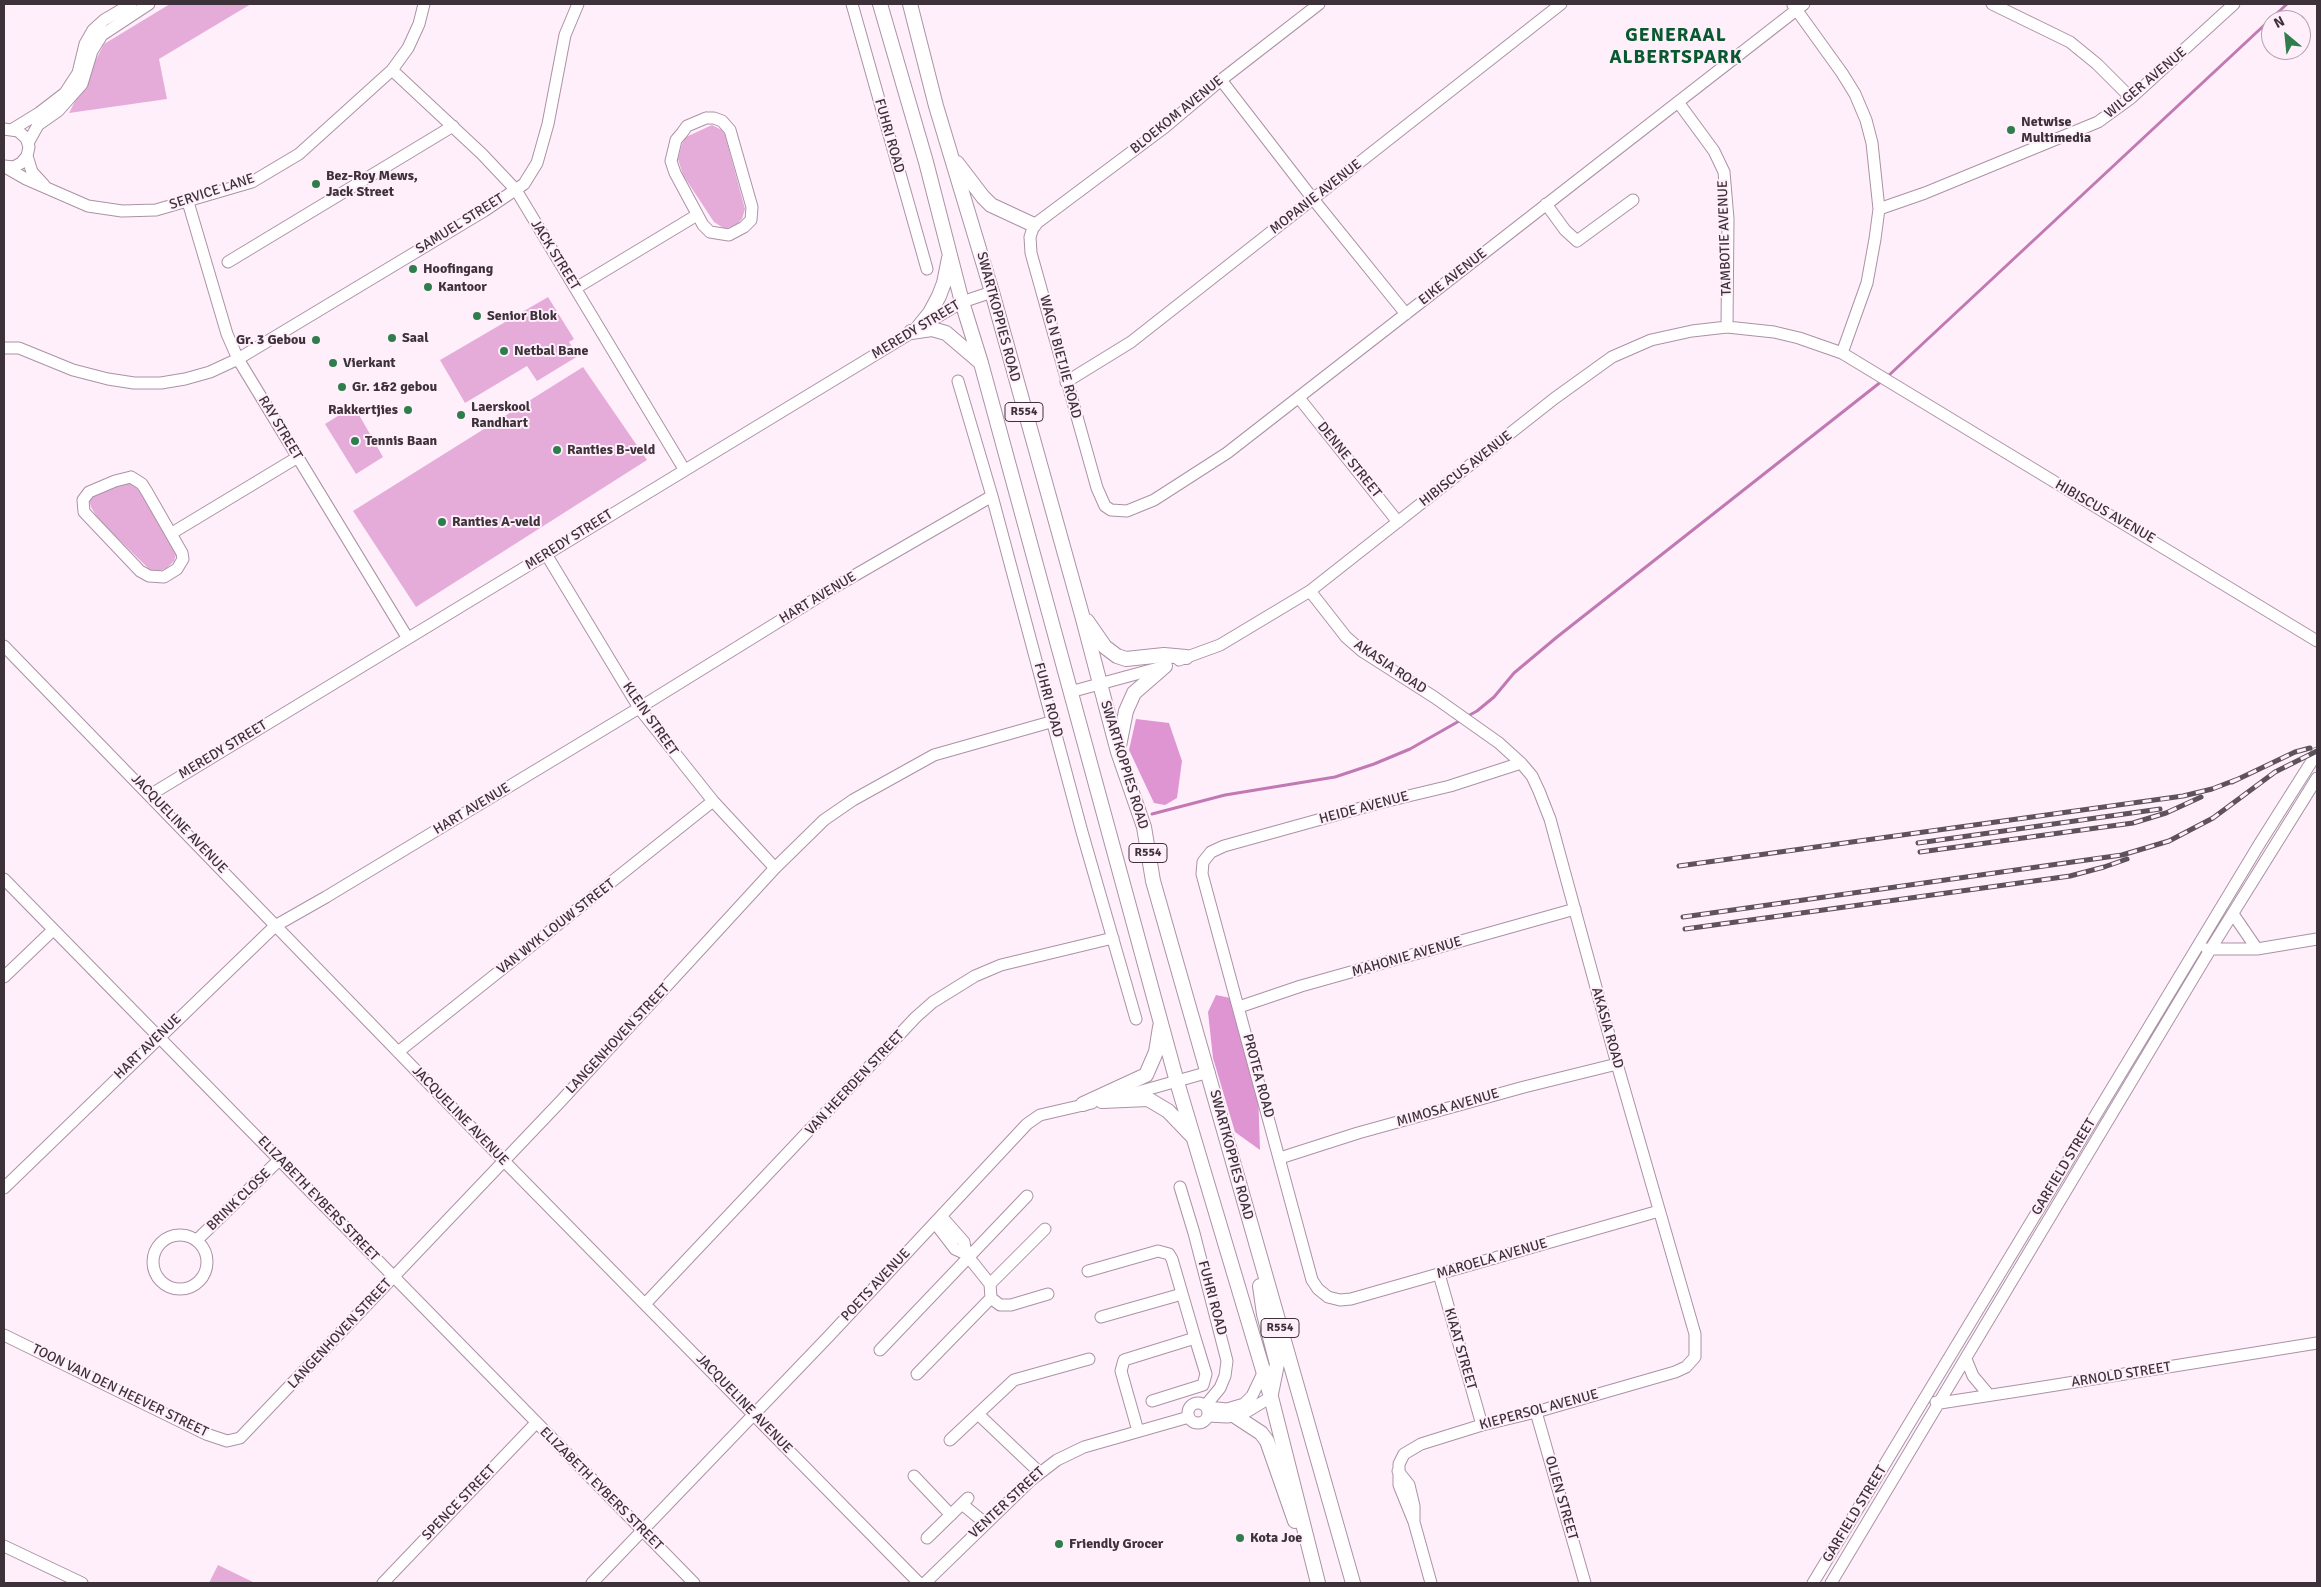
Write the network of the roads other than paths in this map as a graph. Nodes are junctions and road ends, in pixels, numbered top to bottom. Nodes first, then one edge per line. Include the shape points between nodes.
1 (131, 4) edge
2 (149, 4) edge
3 (424, 4) edge
4 (578, 4) edge
5 (852, 4) edge
6 (880, 4) edge
7 (910, 4) edge
8 (1319, 4) edge
9 (1561, 4) edge
10 (1992, 4) edge
11 (2234, 4) edge
12 (1798, 6) edge
13 (392, 70) junction
14 (1221, 80) junction
15 (2131, 98) junction
16 (1678, 102) junction
17 (453, 126) junction
18 (7, 128) edge
19 (28, 143) junction
20 (949, 152) junction
21 (27, 156) junction
22 (4, 167) edge
23 (45, 186) junction
24 (516, 190) junction
25 (1313, 199) junction
26 (1632, 200) dead end
27 (188, 202) junction
28 (1546, 204) junction
29 (1878, 209) junction
30 (697, 216) junction
31 (1034, 225) junction
32 (949, 252) junction
33 (228, 262) dead end
34 (926, 269) dead end
35 (576, 288) junction
36 (992, 292) junction
37 (962, 302) junction
38 (1406, 314) junction
39 (1727, 327) junction
40 (914, 330) junction
41 (4, 348) edge
42 (1842, 353) junction
43 (238, 359) junction
44 (981, 362) junction
45 (958, 381) dead end
46 (1066, 382) junction
47 (1299, 398) junction
48 (298, 457) junction
49 (684, 469) junction
50 (1097, 488) joint
51 (992, 496) junction
52 (1398, 522) junction
53 (172, 533) junction
54 (546, 554) junction
55 (1310, 591) junction
56 (1082, 615) junction
57 (407, 637) junction
58 (2317, 641) edge
59 (4, 646) edge
60 (1186, 657) junction
61 (1165, 666) junction
62 (1100, 684) junction
63 (1070, 692) junction
64 (639, 708) junction
65 (1054, 721) junction
66 (1118, 752) junction
67 (2317, 754) edge
68 (1521, 763) junction
69 (2317, 778) edge
70 (150, 794) junction
71 (714, 802) junction
72 (1208, 855) joint
73 (776, 868) junction
74 (4, 879) edge
75 (1575, 909) junction
76 (2233, 914) junction
77 (275, 926) junction
78 (53, 930) junction
79 (1113, 938) junction
80 (2317, 939) edge
81 (2198, 947) junction
82 (2257, 949) junction
83 (2210, 950) junction
84 (4, 977) edge
85 (1239, 1007) junction
86 (1136, 1019) dead end
87 (1161, 1021) junction
88 (158, 1037) junction
89 (398, 1052) junction
90 (1617, 1064) junction
91 (1209, 1072) junction
92 (1178, 1082) junction
93 (1102, 1101) junction
94 (1083, 1104) junction
95 (1195, 1140) junction
96 (1280, 1158) junction
97 (280, 1159) junction
98 (503, 1160) junction
99 (1180, 1187) dead end
100 (4, 1188) edge
101 (1027, 1196) dead end
102 (1659, 1211) junction
103 (2035, 1214) junction
104 (938, 1219) junction
105 (2049, 1221) junction
106 (1045, 1229) dead end
107 (197, 1240) junction
108 (968, 1255) junction
109 (1262, 1265) junction
110 (1088, 1271) dead end
111 (1439, 1274) junction
112 (393, 1277) junction
113 (990, 1284) junction
114 (1048, 1294) dead end
115 (1182, 1294) junction
116 (1324, 1295) joint
117 (991, 1298) junction
118 (646, 1304) junction
119 (1101, 1317) dead end
120 (4, 1335) edge
121 (1195, 1338) junction
122 (2317, 1343) edge
123 (880, 1350) dead end
124 (1966, 1358) junction
125 (1088, 1359) dead end
126 (1692, 1361) joint
127 (1263, 1373) junction
128 (917, 1374) dead end
129 (1220, 1388) junction
130 (1989, 1395) junction
131 (1270, 1397) junction
132 (1924, 1398) junction
133 (1152, 1401) dead end
134 (1940, 1403) junction
135 (1207, 1410) junction
136 (1231, 1412) junction
137 (1536, 1412) junction
138 (978, 1414) junction
139 (754, 1415) junction
140 (1188, 1416) junction
141 (536, 1423) junction
142 (1482, 1425) junction
143 (1138, 1431) junction
144 (237, 1439) joint
145 (950, 1440) dead end
146 (1039, 1472) junction
147 (914, 1476) dead end
148 (951, 1515) junction
149 (985, 1524) junction
150 (642, 1530) junction
151 (926, 1538) dead end
152 (4, 1546) edge
153 (1316, 1578) edge
154 (82, 1583) edge
155 (383, 1583) edge
156 (592, 1583) edge
157 (694, 1583) edge
158 (918, 1583) edge
159 (925, 1583) edge
160 (1353, 1583) edge
161 (1431, 1583) edge
162 (1585, 1583) edge
163 (1814, 1583) edge
164 (1831, 1583) edge

1 - 18 street via 94,30 85,44 78,73 65,93 39,113
2 - 19 street via 102,34 92,51 82,84 58,111 38,125
3 - 13 street, SERVICE LANE via 408,48
4 - 24 street, SAMUEL STREET via 565,35 537,163 524,184
5 - 34 street, FUHRI ROAD
6 - 32 main road, SWARTKOPPIES ROAD / R554
7 - 20 main road, SWARTKOPPIES ROAD / R554
8 - 14 street, BLOEKOM AVENUE
9 - 25 street, MOPANIE AVENUE
10 - 15 street via 2070,42
11 - 15 street, WILGER AVENUE
12 - 16 street, EIKE AVENUE
12 - 29 street via 1842,73 1866,120 1872,143
13 - 17 street, JACK STREET
13 - 27 street, SERVICE LANE via 299,154 252,182
14 - 25 street
14 - 31 street, BLOEKOM AVENUE via 1165,127
15 - 29 street, WILGER AVENUE via 2098,122 2076,133
16 - 28 street, EIKE AVENUE
16 - 39 street, TAMBOTIE AVENUE via 1714,151 1724,172 1728,219
17 - 24 street, JACK STREET
17 - 33 street
18 - 19 street via 23,134
19 - 21 street
20 - 31 main road via 987,201
20 - 36 main road, SWARTKOPPIES ROAD / R554
21 - 22 street via 14,167
21 - 23 street via 32,172
22 - 23 street, SERVICE LANE
23 - 27 street, SERVICE LANE via 94,208 148,211
24 - 35 street, JACK STREET
24 - 43 street, SAMUEL STREET
25 - 38 street
25 - 46 street, MOPANIE AVENUE via 1131,342
26 - 28 street via 1577,241
27 - 43 street, RAY STREET via 227,334
28 - 38 street, EIKE AVENUE
29 - 42 street via 1867,283
30 - 30 street via 674,173 673,149 687,126 714,118 726,125 732,135 752,213 744,227 729,235 710,232
30 - 35 street
31 - 46 street, WAG N BIETJIE ROAD via 1030,237 1031,253
32 - 37 main road, SWARTKOPPIES ROAD / R554
32 - 40 main road via 948,269 939,296 930,313
35 - 49 street, JACK STREET
36 - 37 street, MEREDY STREET
36 - 56 main road, SWARTKOPPIES ROAD / R554
37 - 40 street, MEREDY STREET
37 - 44 main road, SWARTKOPPIES ROAD / R554
38 - 47 street, EIKE AVENUE
39 - 42 street, HIBISCUS AVENUE via 1774,332
39 - 52 street, HIBISCUS AVENUE via 1692,330 1650,340 1612,357
40 - 44 main road via 932,329 946,333
40 - 49 street, MEREDY STREET
41 - 43 street, SAMUEL STREET via 19,348 74,370 134,383 185,379
42 - 58 street, HIBISCUS AVENUE
43 - 48 street, RAY STREET
44 - 63 main road, SWARTKOPPIES ROAD / R554
45 - 51 street, FUHRI ROAD
46 - 50 street, WAG N BIETJIE ROAD
47 - 50 street, EIKE AVENUE via 1227,453 1154,500 1127,511 1111,510 1105,506
47 - 52 street, DENNE STREET
48 - 53 street
48 - 57 street, RAY STREET
49 - 54 street, MEREDY STREET
51 - 64 street, HART AVENUE via 833,588
51 - 65 street, FUHRI ROAD
52 - 55 street, HIBISCUS AVENUE
53 - 53 street via 182,553 180,564 172,574 148,576 134,566 88,517 83,500 89,492 131,477 142,484
54 - 57 street, MEREDY STREET
54 - 64 street, KLEIN STREET
55 - 60 street, HIBISCUS AVENUE via 1220,645
55 - 68 street, AKASIA ROAD via 1346,637 1362,651 1458,714
56 - 60 main road via 1105,647 1117,656 1126,659 1164,655
56 - 62 main road, SWARTKOPPIES ROAD / R554
57 - 70 street, MEREDY STREET
59 - 70 street, JACQUELINE AVENUE
60 - 61 street, HIBISCUS AVENUE
61 - 62 street, HIBISCUS AVENUE
61 - 66 main road via 1131,698
62 - 63 street, HIBISCUS AVENUE
62 - 66 main road, SWARTKOPPIES ROAD / R554
63 - 87 main road, SWARTKOPPIES ROAD / R554
64 - 71 street, KLEIN STREET
64 - 77 street, HART AVENUE
65 - 73 street, LANGENHOVEN STREET via 956,747 917,764 835,811
65 - 79 street, FUHRI ROAD
66 - 91 main road, SWARTKOPPIES ROAD / R554 via 1144,827 1153,881
67 - 81 street, GARFIELD STREET
68 - 72 street, HEIDE AVENUE via 1450,786 1224,846
68 - 75 street, AKASIA ROAD via 1532,776 1550,819
69 - 76 street, GARFIELD STREET
70 - 77 street, JACQUELINE AVENUE
71 - 73 street, KLEIN STREET
71 - 89 street, VAN WYK LOUW STREET
72 - 85 street, PROTEA ROAD via 1202,865 1202,874
73 - 98 street, LANGENHOVEN STREET
74 - 78 street, ELIZABETH EYBERS STREET
75 - 85 street, MAHONIE AVENUE via 1301,986
75 - 90 street, AKASIA ROAD
76 - 82 street
76 - 83 street, GARFIELD STREET
77 - 88 street, HART AVENUE
77 - 89 street, JACQUELINE AVENUE
78 - 84 street
78 - 88 street, ELIZABETH EYBERS STREET
79 - 86 street, FUHRI ROAD
79 - 118 street, VAN HEERDEN STREET via 1001,965 975,976 933,1002
80 - 82 street
81 - 83 street
81 - 103 street, GARFIELD STREET
82 - 83 street
83 - 105 street, GARFIELD STREET
85 - 96 street, PROTEA ROAD
87 - 92 main road, SWARTKOPPIES ROAD / R554
87 - 94 main road via 1156,1052 1146,1075
88 - 97 street, ELIZABETH EYBERS STREET
88 - 100 street, HART AVENUE
89 - 98 street, JACQUELINE AVENUE
90 - 96 street, MIMOSA AVENUE via 1358,1133
90 - 102 street, AKASIA ROAD
91 - 92 street, POETS AVENUE
91 - 109 main road, SWARTKOPPIES ROAD / R554
92 - 93 street, POETS AVENUE
92 - 95 main road, SWARTKOPPIES ROAD / R554
93 - 94 street, POETS AVENUE
93 - 95 main road via 1148,1099 1168,1111
94 - 104 street, POETS AVENUE via 1031,1120
95 - 127 main road, SWARTKOPPIES ROAD / R554
96 - 116 street, PROTEA ROAD via 1312,1280
97 - 107 street, BRINK CLOSE
97 - 112 street, ELIZABETH EYBERS STREET
98 - 112 street, LANGENHOVEN STREET
98 - 118 street, JACQUELINE AVENUE
99 - 129 street, FUHRI ROAD via 1227,1361
101 - 108 street
102 - 111 street, MAROELA AVENUE
102 - 126 street, AKASIA ROAD via 1694,1334 1696,1350
103 - 105 street
103 - 132 street, GARFIELD STREET
104 - 108 street via 964,1242
104 - 139 street, POETS AVENUE
105 - 124 street, GARFIELD STREET
106 - 113 street
107 - 107 street, BRINK CLOSE via 206,1255 201,1279 194,1285 177,1289 162,1282 153,1266 156,1248 162,1241 180,1234
108 - 113 street
108 - 123 street
109 - 131 main road via 1260,1284 1264,1314 1277,1364
109 - 160 main road, SWARTKOPPIES ROAD / R554
110 - 115 street via 1164,1251 1172,1259
111 - 116 street, MAROELA AVENUE via 1351,1299 1340,1300
111 - 142 street, KIAAT STREET
112 - 141 street, ELIZABETH EYBERS STREET
112 - 144 street, LANGENHOVEN STREET via 255,1424
113 - 117 street
114 - 117 street via 1011,1305 1000,1305
115 - 119 street
115 - 121 street
117 - 128 street
118 - 139 street, JACQUELINE AVENUE
120 - 144 street, TOON VAN DEN HEEVER STREET via 206,1434 227,1441
121 - 133 street via 1206,1374 1203,1384
121 - 143 street via 1124,1360 1121,1371
122 - 130 street, ARNOLD STREET
124 - 130 street via 1973,1376
124 - 134 street, GARFIELD STREET
125 - 138 street via 1018,1378
126 - 137 street, KIEPERSOL AVENUE via 1675,1372
127 - 131 main road, SWARTKOPPIES ROAD / R554
127 - 136 street via 1252,1396
129 - 135 street, FUHRI ROAD
129 - 136 street
130 - 134 street, ARNOLD STREET
131 - 136 street via 1244,1414
131 - 153 main road, SWARTKOPPIES ROAD / R554
132 - 134 street, ARNOLD STREET
132 - 163 street, GARFIELD STREET
134 - 164 street, GARFIELD STREET
135 - 136 street
135 - 140 street via 1198,1402 1188,1409
135 - 140 street via 1204,1422 1198,1424
136 - 153 main road via 1267,1441
137 - 142 street, KIEPERSOL AVENUE
137 - 162 street, OLIEN STREET
138 - 145 street
138 - 146 street
139 - 150 street, POETS AVENUE
139 - 158 street, JACQUELINE AVENUE
140 - 143 street, VENTER STREET
141 - 150 street, ELIZABETH EYBERS STREET
141 - 155 street, SPENCE STREET
142 - 161 street, KIEPERSOL AVENUE via 1420,1444 1400,1460 1398,1471 1409,1485 1414,1522
143 - 146 street, VENTER STREET via 1075,1450
146 - 149 street, VENTER STREET
147 - 148 street
148 - 149 street via 965,1501
148 - 151 street
149 - 159 street, VENTER STREET
150 - 156 street, POETS AVENUE
150 - 157 street, ELIZABETH EYBERS STREET
152 - 154 street

